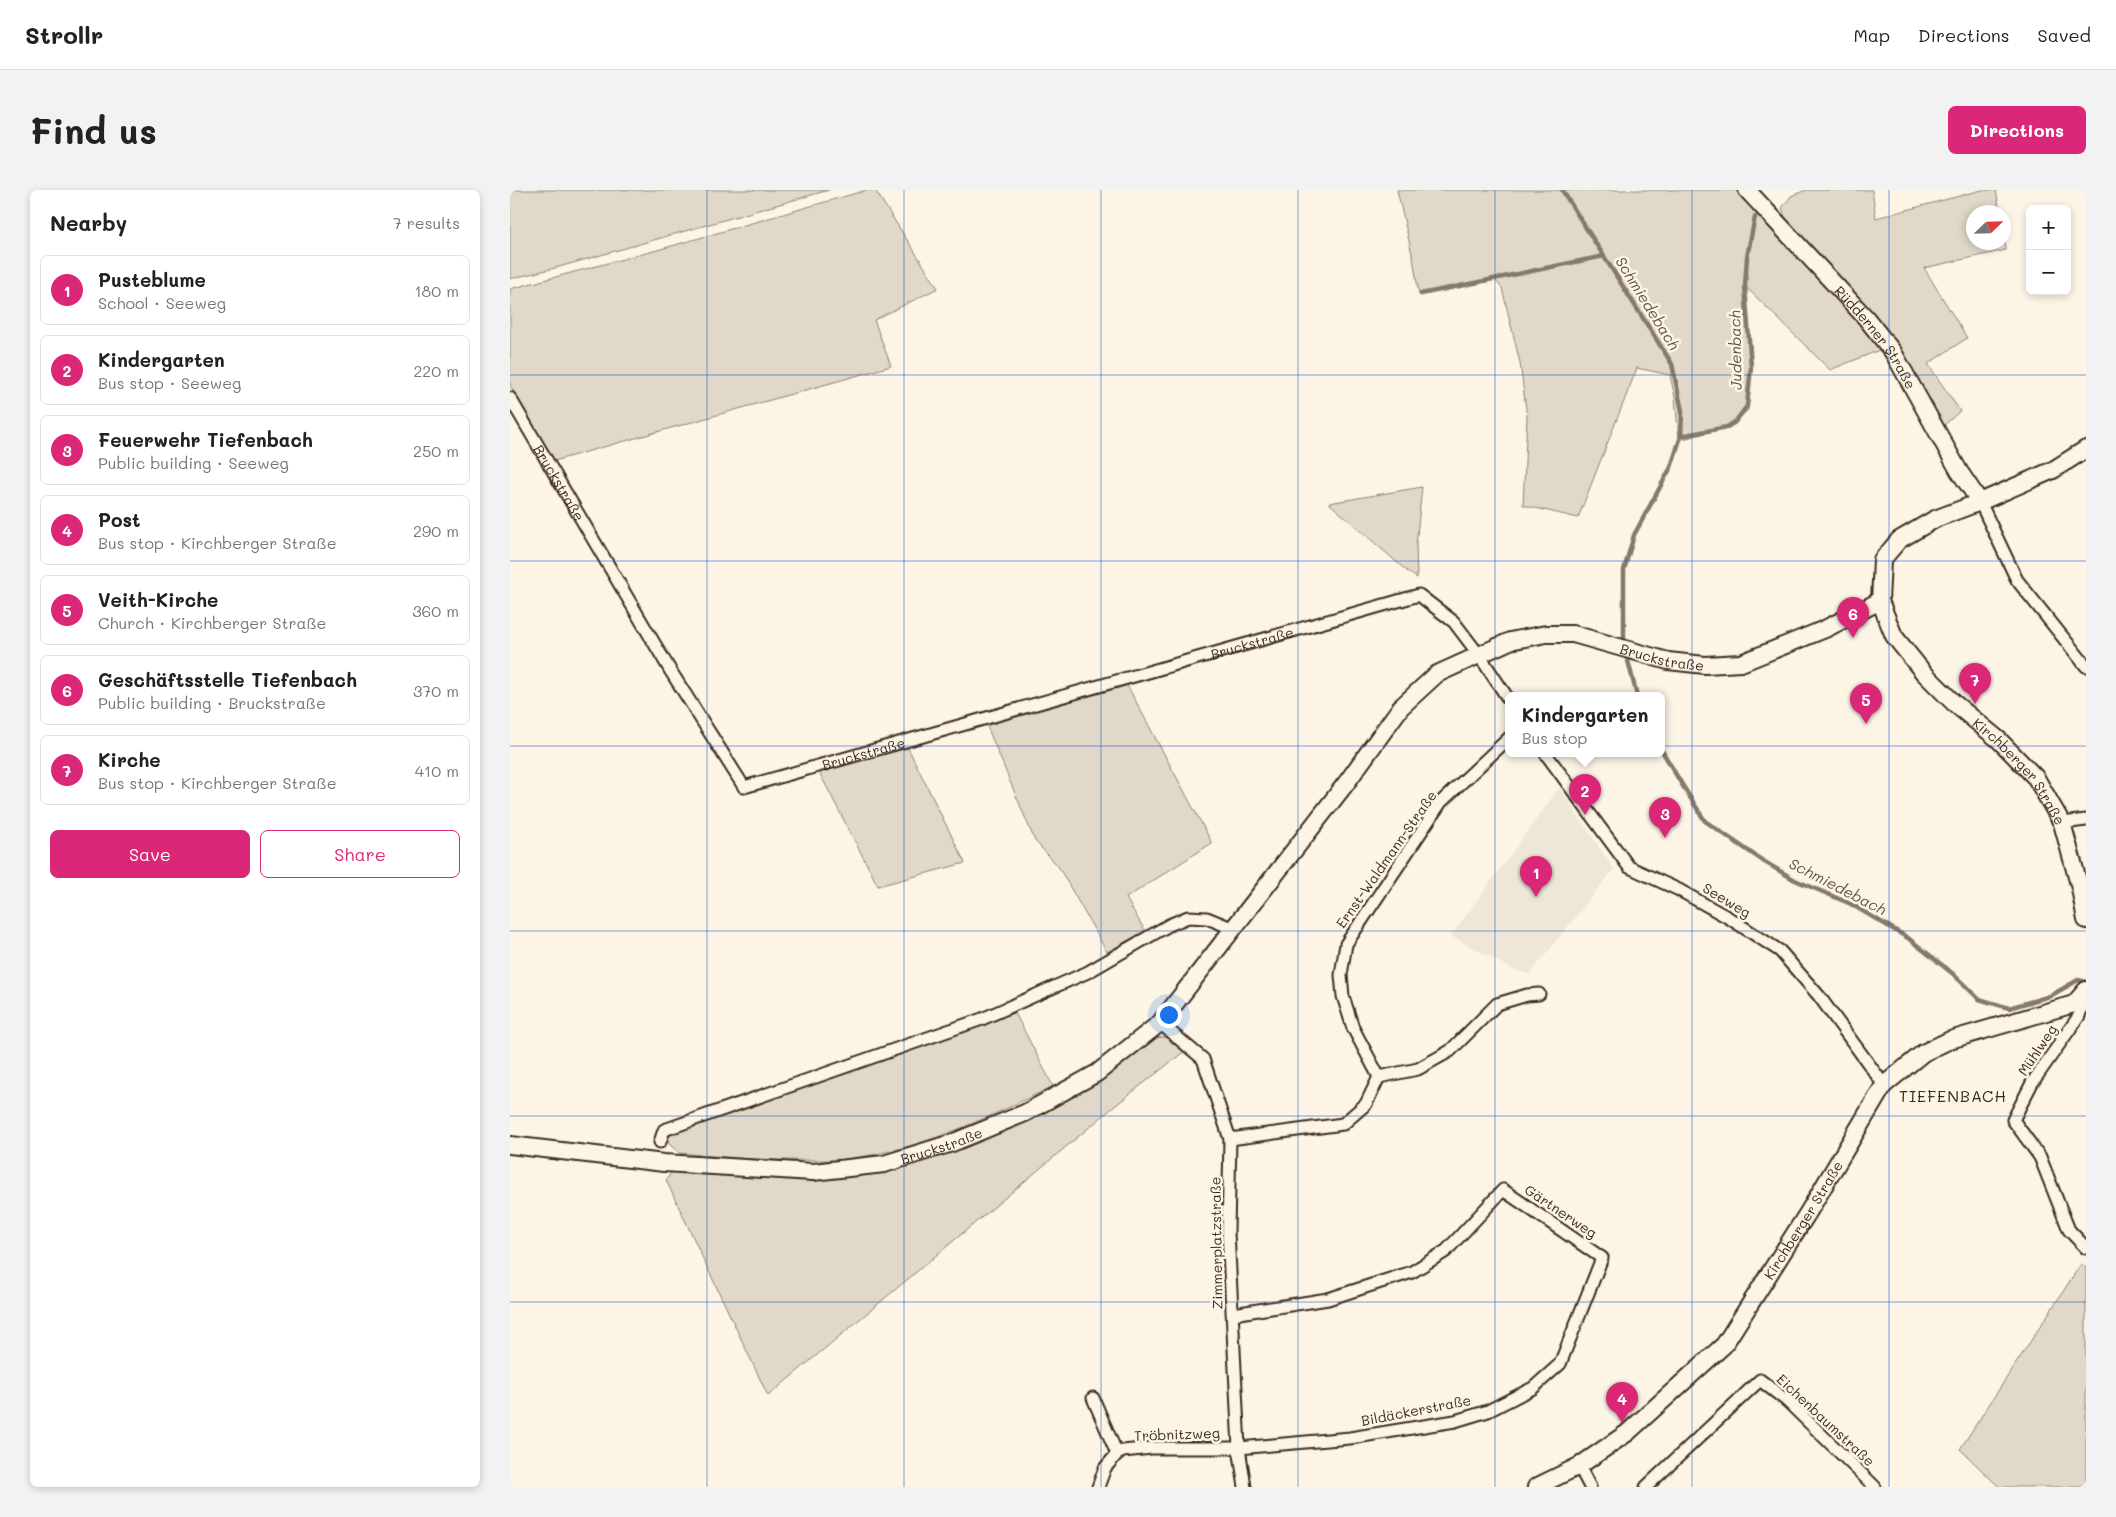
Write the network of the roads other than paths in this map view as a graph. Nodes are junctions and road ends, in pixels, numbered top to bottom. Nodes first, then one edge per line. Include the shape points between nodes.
1 (1747, 190) edge
2 (510, 398) edge
3 (2086, 449) edge
4 (1980, 502) junction
5 (1880, 601) junction
6 (1479, 655) junction
7 (2086, 666) edge
8 (1505, 694) edge
9 (1505, 742) edge
10 (1548, 757) edge
11 (2086, 820) edge
12 (2062, 823) junction
13 (2086, 920) edge
14 (1234, 929) junction
15 (1539, 994) dead end
16 (2084, 996) edge
17 (1160, 1023) junction
18 (1379, 1077) junction
19 (1884, 1085) junction
20 (1230, 1139) junction
21 (660, 1142) dead end
22 (510, 1145) edge
23 (2086, 1248) edge
24 (1602, 1258) joint
25 (1233, 1314) junction
26 (1093, 1398) dead end
27 (1239, 1448) junction
28 (1116, 1454) junction
29 (1579, 1466) junction
30 (1098, 1487) edge
31 (1245, 1487) edge
32 (1536, 1487) edge
33 (1590, 1487) edge
34 (1646, 1487) edge
35 (1875, 1487) edge

1 - 4 street, Rüdderner Straße via 1866,318 1893,352
2 - 6 street, Bruckstraße via 670,670 744,787 1419,595 1454,622
3 - 4 street, Kirchberger Straße via 2053,470
4 - 5 street, Kirchberger Straße via 1935,519 1900,540 1882,560
4 - 7 street via 2017,580
5 - 6 street, Bruckstraße via 1825,629 1741,662 1705,665 1668,661 1573,634 1546,634 1510,641
5 - 12 street, Kirchberger Straße via 1894,636 1923,672 2036,778
6 - 8 street
6 - 14 street, Bruckstraße via 1437,674 1401,707
9 - 18 street, Ernst-Waldmann-Straße via 1441,802 1346,944 1341,975 1343,996 1353,1028
10 - 19 street, Seeweg via 1629,867 1730,918 1780,951 1819,996
11 - 12 street
12 - 13 street, Kirchberger Straße
14 - 17 street, Bruckstraße
14 - 21 street via 1207,918 1188,917 1088,972 982,1019 664,1130
15 - 18 street via 1498,1004 1450,1051 1418,1069
16 - 19 street, Kirchberger Straße via 2074,1004 2048,1013 1950,1040 1923,1054
16 - 23 street, Mühlweg via 2079,1016 2032,1083 2013,1120 2040,1157 2070,1230
17 - 20 street, Zimmerplatzstraße via 1202,1058
17 - 22 street, Bruckstraße via 1097,1073 1025,1113 952,1143 884,1164 813,1172 664,1163
18 - 20 street via 1366,1104 1342,1124
19 - 29 street, Kirchberger Straße via 1724,1345 1627,1433
20 - 25 street, Zimmerplatzstraße via 1228,1232
24 - 25 street, Gärtnerweg via 1503,1190 1446,1251 1412,1272 1328,1299
24 - 27 street, Bildäckerstraße via 1560,1364 1533,1388 1503,1404 1446,1422 1350,1438
25 - 27 street, Zimmerplatzstraße
26 - 28 street
27 - 28 street, Tröbnitzweg via 1152,1448
27 - 31 street, Zimmerplatzstraße
28 - 30 street via 1105,1468
29 - 32 street, Kirchberger Straße
29 - 33 street
34 - 35 street, Eichenbaumstraße via 1760,1380 1787,1401

